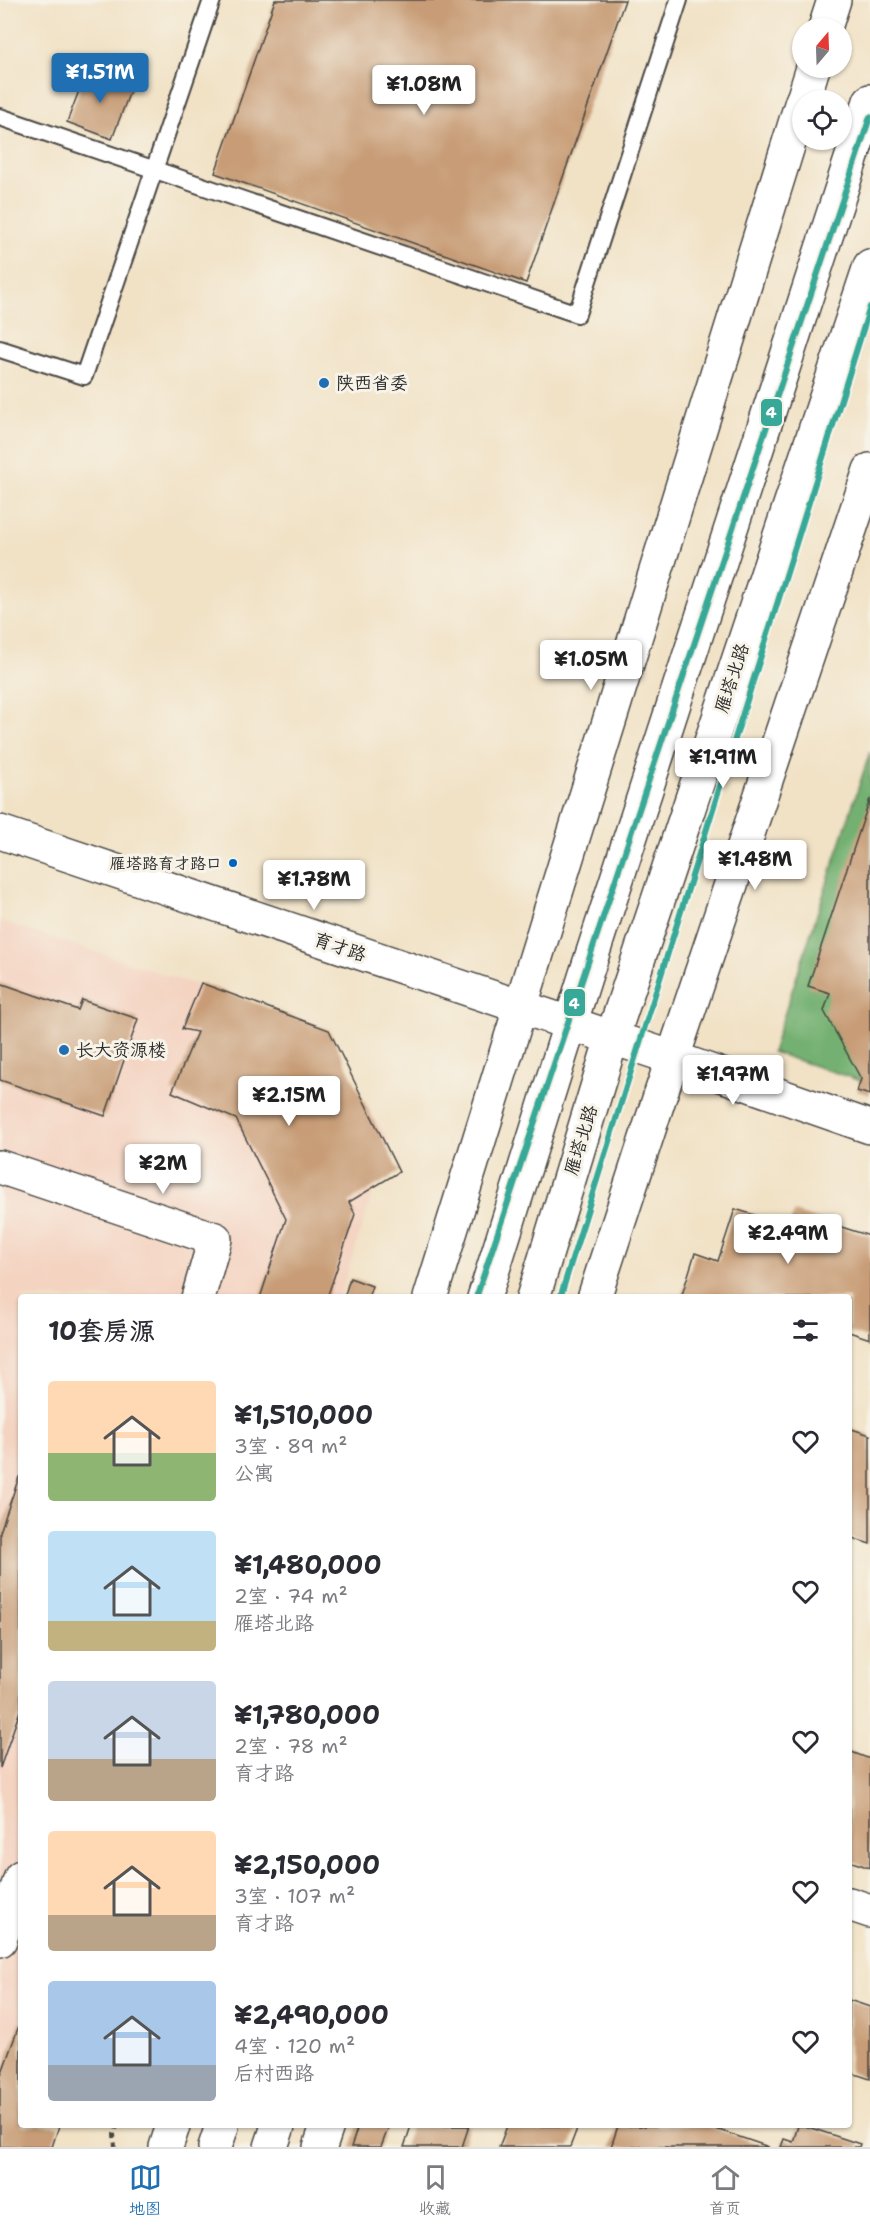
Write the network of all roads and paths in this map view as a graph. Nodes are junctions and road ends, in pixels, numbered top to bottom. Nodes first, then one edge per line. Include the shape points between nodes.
1 (212, 0) edge
2 (679, 0) edge
3 (834, 0) edge
4 (828, 18) edge
5 (870, 101) edge
6 (0, 117) edge
7 (792, 133) edge
8 (153, 170) junction
9 (870, 266) edge
10 (0, 349) edge
11 (870, 470) edge
12 (0, 832) edge
13 (519, 1008) junction
14 (570, 1025) junction
15 (612, 1038) junction
16 (673, 1058) junction
17 (870, 1127) edge
18 (0, 1167) edge
19 (199, 1294) edge
20 (431, 1294) edge
21 (485, 1294) edge
22 (535, 1294) edge
23 (595, 1294) edge
24 (18, 1887) edge
25 (852, 1905) edge
26 (870, 1911) edge
27 (0, 1940) edge
28 (116, 2128) edge
29 (172, 2128) edge
30 (221, 2128) edge
31 (277, 2128) edge
32 (326, 2128) edge
33 (116, 2147) edge
34 (166, 2147) edge
35 (215, 2147) edge
36 (271, 2147) edge
37 (320, 2147) edge

1 - 8 lane
2 - 8 lane via 577,314
3 - 4 street
5 - 14 street
6 - 8 lane
7 - 13 street
8 - 10 lane via 84,375
9 - 15 street, 雁塔北路
11 - 16 street
12 - 13 street, 育才路
13 - 14 street, 育才路
13 - 20 street
14 - 15 street, 育才路
14 - 21 street
15 - 16 street, 育才路
15 - 22 street, 雁塔北路
16 - 17 street, 育才路
16 - 23 street
18 - 19 street via 215,1239
24 - 27 street
25 - 26 street
28 - 33 path
29 - 34 street
30 - 35 street
31 - 36 street
32 - 37 street

